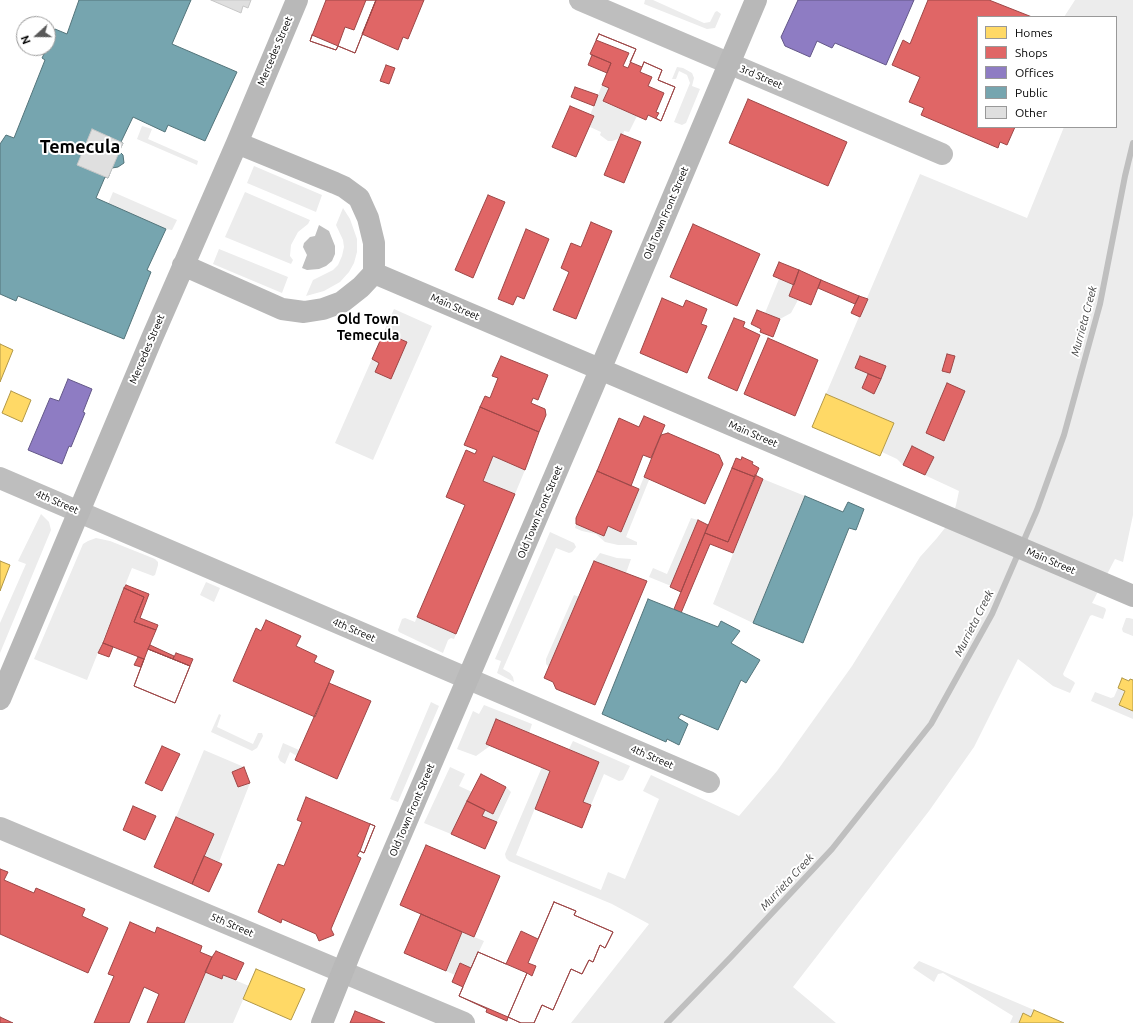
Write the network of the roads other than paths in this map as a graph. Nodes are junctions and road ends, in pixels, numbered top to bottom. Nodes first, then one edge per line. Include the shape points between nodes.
1 (297, 0) edge
2 (580, 0) edge
3 (756, 0) edge
4 (729, 64) junction
5 (237, 143) junction
6 (942, 154) dead end
7 (183, 265) junction
8 (374, 273) junction
9 (601, 369) junction
10 (0, 478) edge
11 (79, 511) junction
12 (1133, 596) edge
13 (469, 678) junction
14 (0, 699) edge
15 (708, 782) dead end
16 (0, 828) edge
17 (343, 972) junction
18 (322, 1023) edge
19 (464, 1023) edge

1 - 5 street, Mercedes Street
2 - 4 street, 3rd Street
3 - 4 street, Old Town Front Street
4 - 6 street, 3rd Street
4 - 9 street, Old Town Front Street
5 - 7 street, Mercedes Street
5 - 8 street via 344,187 359,198 368,218 374,243
7 - 8 street via 282,309 304,312 342,302
7 - 11 street, Mercedes Street
8 - 9 street, Main Street
9 - 12 street, Main Street
9 - 13 street, Old Town Front Street
10 - 11 street, 4th Street
11 - 13 street, 4th Street
11 - 14 street, Mercedes Street
13 - 15 street, 4th Street
13 - 17 street, Old Town Front Street
16 - 17 street, 5th Street
17 - 18 street, Old Town Front Street
17 - 19 street, 5th Street

